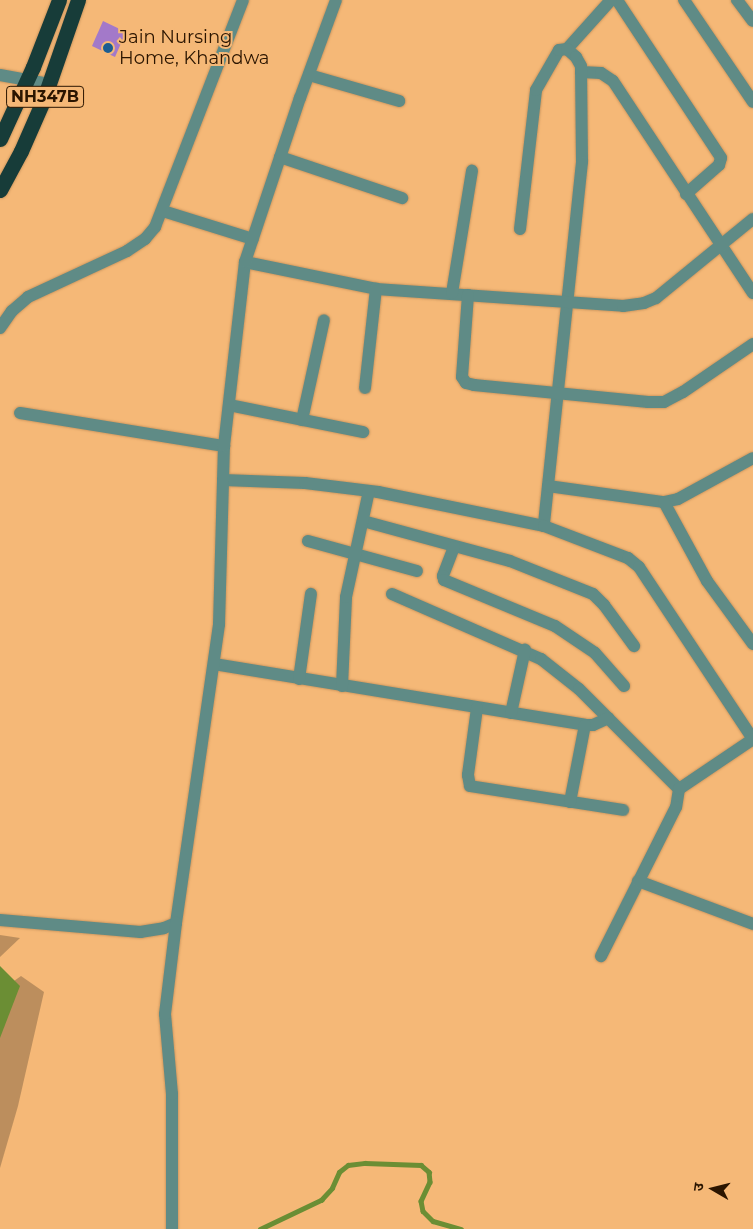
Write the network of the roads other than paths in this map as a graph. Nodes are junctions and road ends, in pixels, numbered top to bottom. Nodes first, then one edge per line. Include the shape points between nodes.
1 (58, 0) edge
2 (78, 0) edge
3 (243, 0) edge
4 (336, 0) edge
5 (611, 0) edge
6 (617, 0) edge
7 (684, 0) edge
8 (737, 0) edge
9 (753, 22) edge
10 (567, 49) junction
11 (581, 72) junction
12 (0, 75) edge
13 (309, 75) junction
14 (27, 80) junction
15 (50, 84) junction
16 (399, 101) dead end
17 (753, 102) edge
18 (0, 139) edge
19 (280, 157) junction
20 (472, 171) dead end
21 (0, 190) edge
22 (686, 194) junction
23 (402, 198) dead end
24 (163, 211) junction
25 (753, 219) edge
26 (520, 229) dead end
27 (253, 239) junction
28 (720, 246) junction
29 (245, 262) junction
30 (376, 289) junction
31 (452, 294) junction
32 (753, 294) edge
33 (468, 295) junction
34 (566, 302) junction
35 (324, 320) dead end
36 (0, 328) edge
37 (753, 344) edge
38 (365, 388) dead end
39 (558, 394) junction
40 (229, 405) junction
41 (20, 414) dead end
42 (302, 420) junction
43 (364, 432) dead end
44 (224, 446) junction
45 (753, 458) edge
46 (224, 480) junction
47 (548, 486) junction
48 (369, 491) junction
49 (664, 502) junction
50 (363, 521) junction
51 (544, 526) junction
52 (308, 541) dead end
53 (454, 547) junction
54 (355, 554) junction
55 (417, 571) dead end
56 (311, 594) dead end
57 (392, 594) dead end
58 (753, 644) edge
59 (634, 646) dead end
60 (525, 650) junction
61 (214, 664) junction
62 (299, 678) junction
63 (342, 686) junction
64 (624, 686) dead end
65 (477, 708) junction
66 (511, 713) junction
67 (609, 718) junction
68 (585, 725) junction
69 (753, 739) edge
70 (679, 788) junction
71 (570, 802) junction
72 (623, 810) dead end
73 (638, 881) junction
74 (0, 920) edge
75 (176, 922) junction
76 (753, 924) edge
77 (601, 956) dead end
78 (172, 1229) edge

1 - 14 highway, NH347B
2 - 15 highway, NH347B
3 - 24 street via 190,131
4 - 13 street
5 - 10 street
6 - 22 street via 721,158 719,165
7 - 17 street
8 - 9 street
10 - 11 street via 579,60
10 - 26 street via 559,50 536,90
11 - 22 street via 601,73 613,81
11 - 34 street via 582,162
12 - 14 street
13 - 16 street
13 - 19 street
14 - 15 street
14 - 18 highway, NH347B
15 - 21 highway, NH347B
19 - 23 street
19 - 27 street
20 - 31 street
22 - 28 street
24 - 27 street
24 - 36 street via 146,239 28,297
25 - 28 street
27 - 29 street
28 - 32 street
28 - 34 street via 656,298 644,303 623,306
29 - 30 street
29 - 40 street
30 - 31 street
30 - 38 street
31 - 33 street
33 - 34 street
33 - 39 street via 462,367 466,383
34 - 39 street
35 - 42 street
37 - 39 street via 664,402
39 - 47 street
40 - 42 street
40 - 44 street
41 - 44 street
42 - 43 street
44 - 46 street
45 - 49 street via 678,499
46 - 48 street via 305,483
46 - 61 street via 219,624
47 - 49 street
47 - 51 street
48 - 50 street
48 - 51 street
49 - 58 street via 707,581
50 - 53 street
50 - 54 street
51 - 69 street via 628,558 639,567
52 - 54 street
53 - 59 street via 510,561 593,594
53 - 64 street via 444,580 555,626 595,653
54 - 55 street
54 - 63 street via 346,597
56 - 62 street
57 - 60 street
60 - 66 street
60 - 67 street via 561,674
61 - 62 street
61 - 75 street
62 - 63 street
63 - 65 street
65 - 66 street
65 - 71 street via 468,775 470,786
66 - 68 street
67 - 68 street
67 - 70 street
68 - 71 street
69 - 70 street
70 - 73 street via 676,807
71 - 72 street
73 - 76 street
73 - 77 street
74 - 75 street via 140,932 164,928
75 - 78 street via 165,1014 172,1094

